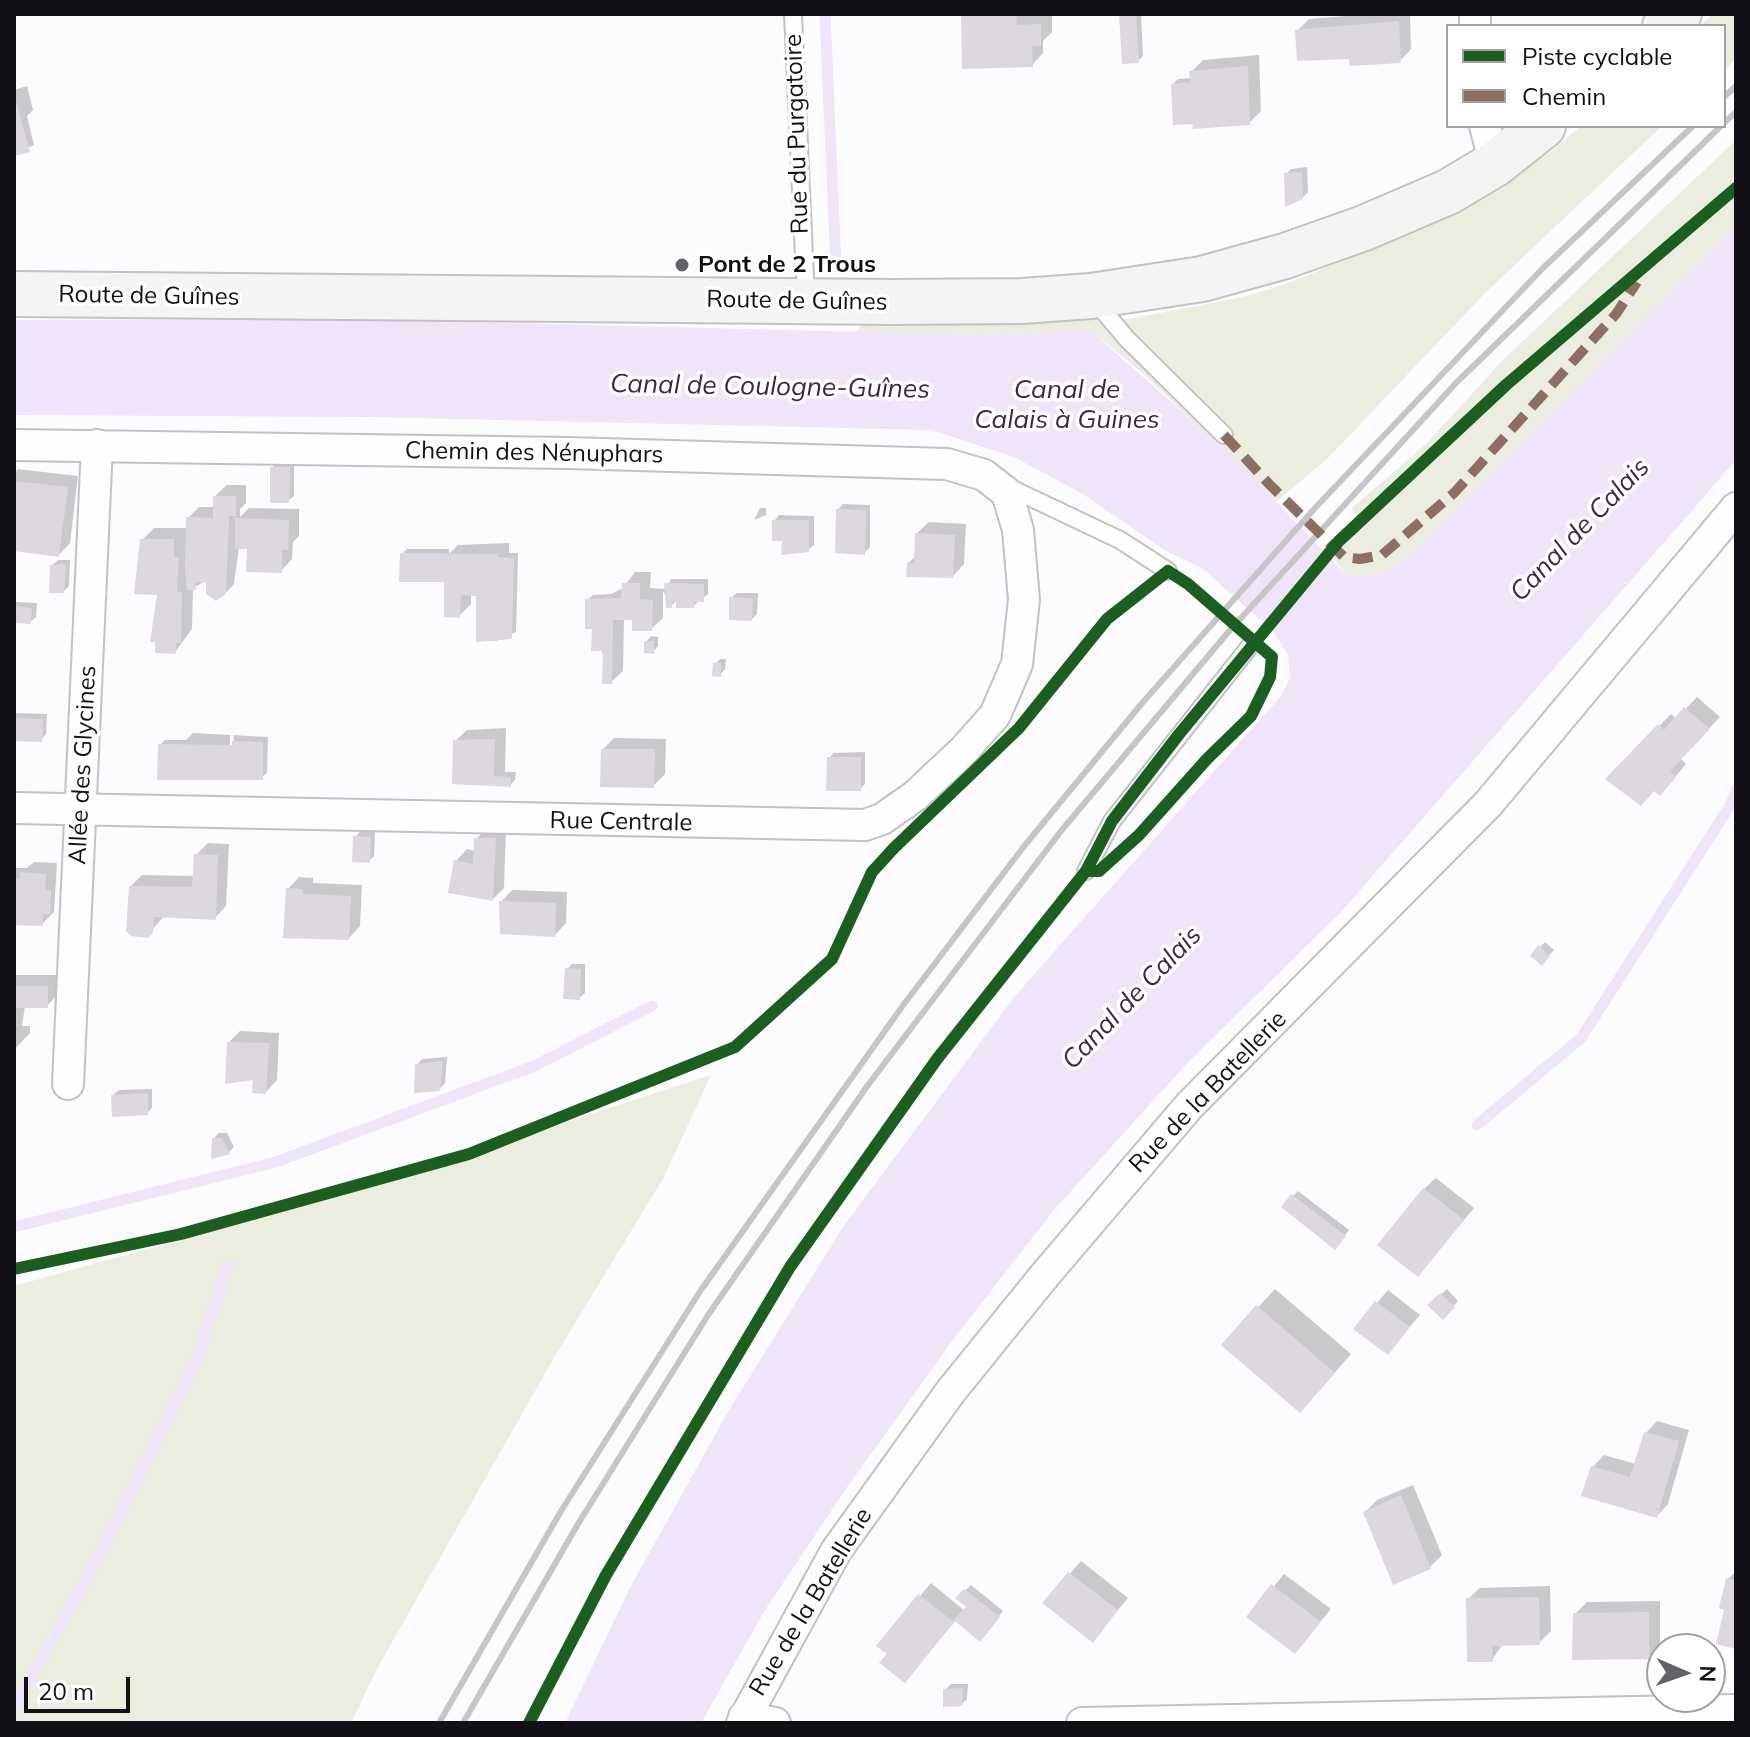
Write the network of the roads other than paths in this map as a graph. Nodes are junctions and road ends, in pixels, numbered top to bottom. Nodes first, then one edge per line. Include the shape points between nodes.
1 (793, 14) edge
2 (1537, 128) edge
3 (1490, 145) edge
4 (14, 294) edge
5 (1091, 296) junction
6 (806, 301) junction
7 (1224, 435) dead end
8 (14, 445) edge
9 (97, 445) junction
10 (995, 481) junction
11 (1736, 508) edge
12 (1168, 571) dead end
13 (1250, 646) dead end
14 (14, 808) edge
15 (81, 809) junction
16 (1086, 871) dead end
17 (68, 1084) dead end
18 (1736, 1710) edge
19 (743, 1720) edge
20 (775, 1723) edge
21 (1082, 1723) edge

1 - 6 lane, Rue du Purgatoire
2 - 3 main road, Route de Guînes
3 - 5 main road, Route de Guînes via 1423,204 1285,256 1202,279
4 - 6 main road, Route de Guînes
5 - 6 main road, Route de Guînes
5 - 7 lane
8 - 9 street, Chemin des Nénuphars
9 - 10 street, Chemin des Nénuphars via 909,461 947,464
9 - 15 street, Allée des Glycines
10 - 12 lane via 1120,540
10 - 15 street, Rue Centrale via 1010,501 1018,530 1024,620 1017,664 985,728 915,796 882,819 865,825
11 - 19 street, Rue de la Batellerie via 1488,804 1189,1106 1045,1275 951,1391 836,1551
13 - 16 lane via 1112,821
14 - 15 street, Rue Centrale
15 - 17 street, Allée des Glycines
18 - 21 street
19 - 20 street

